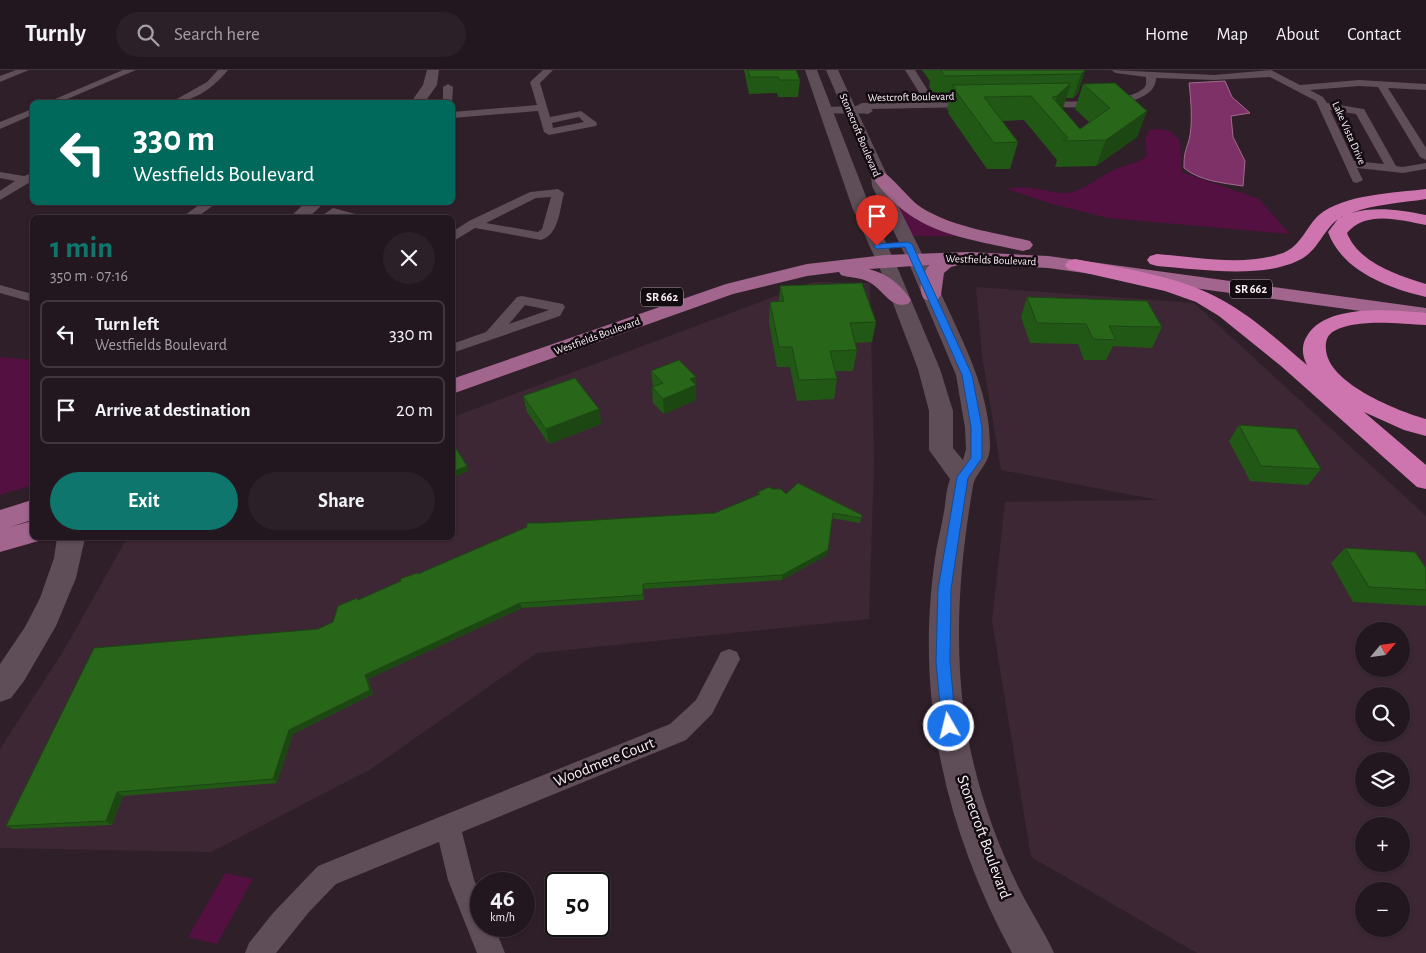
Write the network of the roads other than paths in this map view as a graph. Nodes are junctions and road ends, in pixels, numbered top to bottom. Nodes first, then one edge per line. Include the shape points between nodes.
1 (24, 70) edge
2 (131, 70) edge
3 (223, 70) edge
4 (433, 70) edge
5 (548, 70) edge
6 (811, 70) edge
7 (832, 70) edge
8 (910, 70) edge
9 (1116, 70) edge
10 (1268, 72) edge
11 (1151, 75) junction
12 (0, 79) edge
13 (1381, 84) junction
14 (448, 87) dead end
15 (1426, 87) edge
16 (1300, 88) junction
17 (58, 100) edge
18 (182, 100) edge
19 (419, 100) edge
20 (448, 100) edge
21 (931, 104) junction
22 (1031, 104) edge
23 (541, 105) junction
24 (1324, 106) junction
25 (854, 109) junction
26 (455, 110) edge
27 (826, 110) junction
28 (30, 113) edge
29 (455, 115) edge
30 (546, 120) dead end
31 (0, 126) edge
32 (1426, 157) edge
33 (1349, 164) junction
34 (1426, 166) edge
35 (1392, 169) junction
36 (0, 175) edge
37 (879, 175) junction
38 (29, 178) edge
39 (1357, 180) dead end
40 (1426, 194) edge
41 (0, 196) edge
42 (207, 205) edge
43 (313, 205) edge
44 (192, 215) edge
45 (301, 215) edge
46 (329, 215) edge
47 (344, 215) edge
48 (1426, 220) edge
49 (473, 224) junction
50 (455, 236) edge
51 (1023, 245) junction
52 (912, 252) junction
53 (881, 253) junction
54 (968, 258) junction
55 (1157, 260) junction
56 (1075, 265) junction
57 (752, 283) junction
58 (30, 285) edge
59 (0, 290) edge
60 (1426, 290) edge
61 (14, 294) junction
62 (931, 295) junction
63 (30, 298) edge
64 (901, 300) junction
65 (1426, 300) edge
66 (1426, 314) edge
67 (1426, 319) edge
68 (490, 337) dead end
69 (455, 348) edge
70 (455, 368) edge
71 (455, 386) edge
72 (1426, 428) edge
73 (962, 477) junction
74 (1426, 480) edge
75 (30, 511) edge
76 (0, 520) edge
77 (30, 533) edge
78 (71, 540) edge
79 (0, 541) edge
80 (729, 659) dead end
81 (0, 688) edge
82 (448, 826) junction
83 (259, 953) edge
84 (491, 953) edge
85 (1034, 953) edge

1 - 12 street
2 - 17 street
3 - 18 street via 210,84
4 - 19 main road via 430,85
5 - 23 street via 535,82
6 - 27 main road, Stonecroft Boulevard
7 - 25 main road, Stonecroft Boulevard
8 - 21 street
9 - 11 street
10 - 11 street via 1234,77
10 - 16 street, Lake Vista Drive
11 - 22 street via 1148,90 1122,100
13 - 15 street
13 - 16 street
13 - 32 street
14 - 20 street
16 - 24 street, Lake Vista Drive via 1320,99
21 - 25 street, Westcroft Boulevard
21 - 25 street, Westcroft Boulevard via 985,106
23 - 26 street
23 - 29 street
23 - 30 street
24 - 33 street, Lake Vista Drive
24 - 35 street via 1360,111
25 - 27 street, Westcroft Boulevard
25 - 37 main road, Stonecroft Boulevard
27 - 53 main road, Stonecroft Boulevard
28 - 31 street
33 - 35 street
33 - 39 street, Lake Vista Drive
34 - 35 street
36 - 38 street
37 - 51 main road via 901,201 935,221
37 - 52 main road, Stonecroft Boulevard via 880,186
38 - 41 street
40 - 55 highway via 1347,208 1327,217 1301,251 1267,263 1242,266
42 - 44 street
43 - 45 main road
46 - 47 street via 333,212
48 - 60 highway via 1366,214 1353,218 1337,232 1347,251 1360,262 1379,273
49 - 49 street via 534,194 558,193 548,230 541,236
49 - 50 street
51 - 52 main road, Westfields Boulevard / SR 662
51 - 55 main road, Westfields Boulevard / SR 662
52 - 53 main road, Westfields Boulevard / SR 662
52 - 54 main road, Westfields Boulevard / SR 662
52 - 62 main road, Stonecroft Boulevard
53 - 57 main road, Westfields Boulevard / SR 662
53 - 64 main road, Stonecroft Boulevard
53 - 70 main road, Westfields Boulevard / SR 662 via 800,257 741,272
54 - 56 main road, Westfields Boulevard / SR 662
54 - 62 main road via 936,268 931,277
55 - 65 main road, Westfields Boulevard / SR 662
56 - 66 main road, Westfields Boulevard / SR 662
56 - 74 highway via 1185,292 1229,313 1345,408
57 - 64 main road via 768,284 835,272 858,272 883,280
57 - 71 main road, Westfields Boulevard / SR 662
58 - 61 street
59 - 61 street
61 - 63 street
62 - 73 main road, Stonecroft Boulevard via 971,390 977,427 976,458
64 - 73 main road, Stonecroft Boulevard via 939,401 941,450
67 - 72 highway via 1370,318 1326,326 1316,336 1313,351 1320,368 1342,388 1375,409
68 - 69 street
73 - 85 main road, Stonecroft Boulevard via 943,609 943,662 949,726 967,799 990,864
75 - 76 main road
77 - 79 main road
78 - 81 main road via 65,570 52,604 24,655
80 - 82 street, Woodmere Court via 704,707 678,732
82 - 83 street, Woodmere Court via 327,875 278,926
82 - 84 street via 461,880

